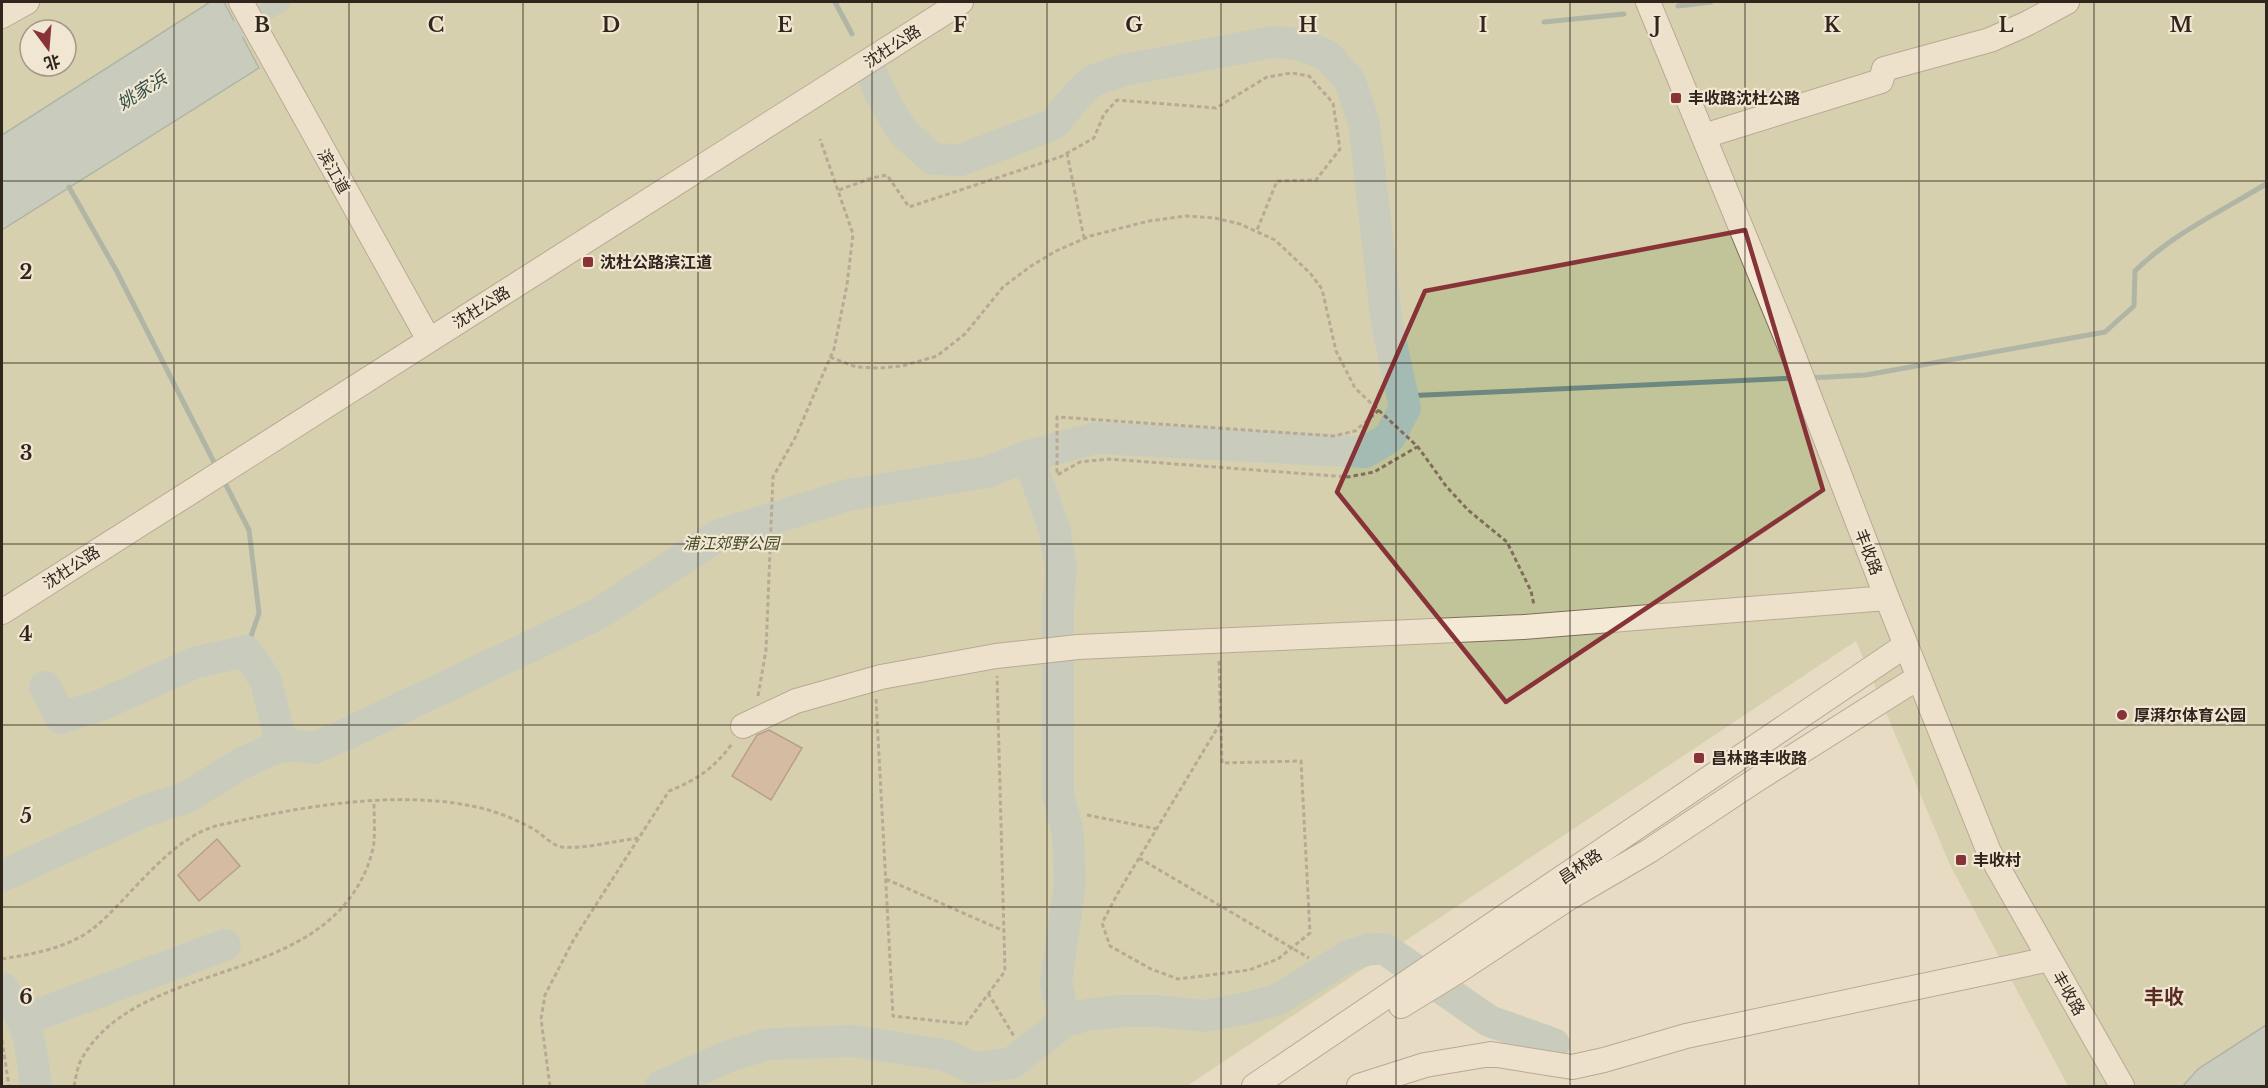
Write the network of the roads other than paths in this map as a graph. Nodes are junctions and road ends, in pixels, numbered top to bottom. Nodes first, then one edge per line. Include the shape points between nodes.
1 (27, 2) edge
2 (241, 2) edge
3 (961, 2) edge
4 (1648, 2) edge
5 (2067, 2) edge
6 (2, 16) edge
7 (1704, 136) junction
8 (429, 340) junction
9 (1887, 598) junction
10 (2, 612) edge
11 (1906, 645) junction
12 (1919, 676) junction
13 (743, 726) road end
14 (2050, 959) junction
15 (1451, 964) junction
16 (1405, 994) junction
17 (1254, 1086) edge
18 (1283, 1086) edge
19 (1359, 1086) edge
20 (2122, 1086) edge

1 - 6 street
2 - 8 street, 滨江道
3 - 8 street, 沈杜公路
4 - 7 street, 丰收路
5 - 7 street via 1990,40 1884,69 1881,81
7 - 9 street, 丰收路
8 - 10 street, 沈杜公路
9 - 11 street, 丰收路
9 - 13 street via 1537,626 1078,647 996,656 875,678 796,701
11 - 12 street, 丰收路
11 - 15 street, 昌林路
12 - 14 street, 丰收路 via 1989,852
12 - 15 street, 昌林路 via 1649,851
14 - 19 street via 1686,1036 1572,1066 1491,1054 1425,1065
14 - 20 street, 丰收路
15 - 16 street, 昌林路
16 - 17 street, 昌林路
16 - 18 street, 昌林路

